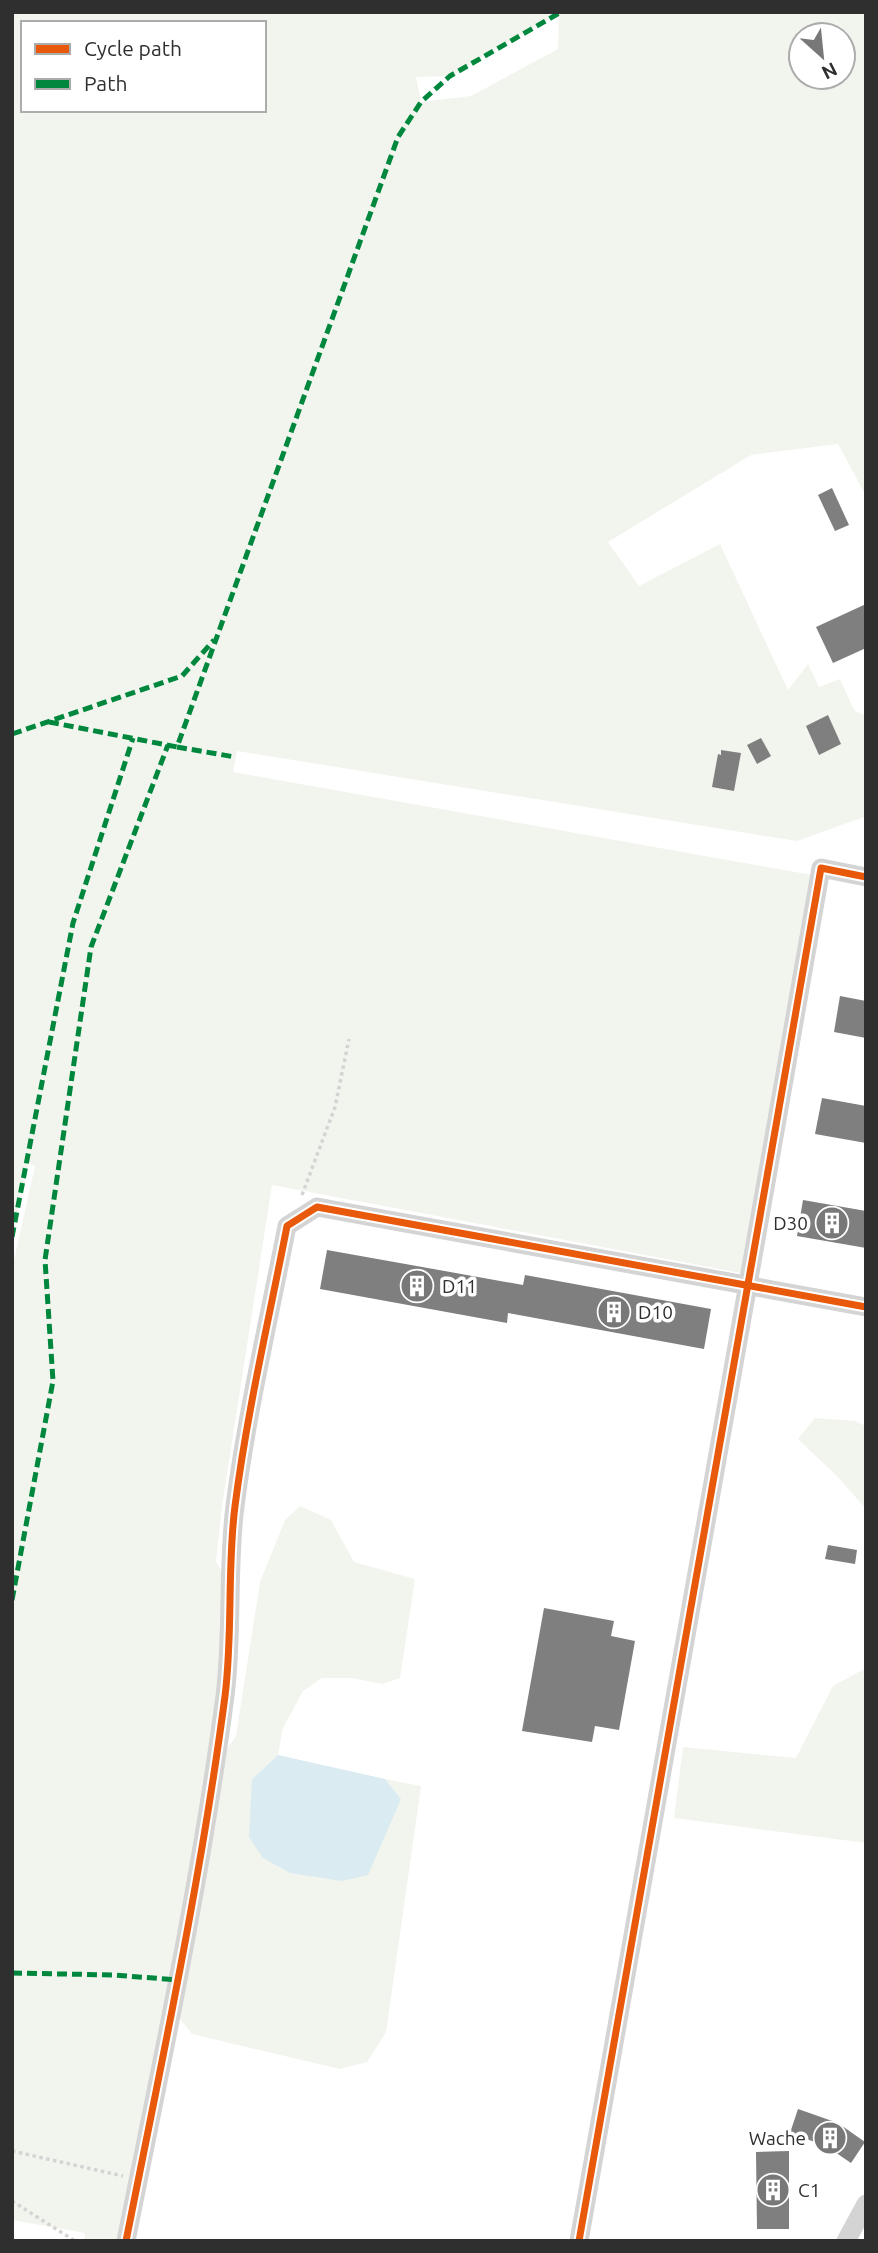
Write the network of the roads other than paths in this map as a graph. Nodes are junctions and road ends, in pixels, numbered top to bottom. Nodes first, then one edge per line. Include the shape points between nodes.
1 (866, 877) edge
2 (749, 1287) junction
3 (866, 1307) edge
4 (866, 2204) edge
5 (126, 2241) edge
6 (579, 2241) edge
7 (846, 2241) edge

1 - 2 street via 821,868
2 - 3 street
2 - 5 street via 317,1207 287,1226 234,1509 219,1734 177,1987
2 - 6 street via 651,1814
4 - 7 street

